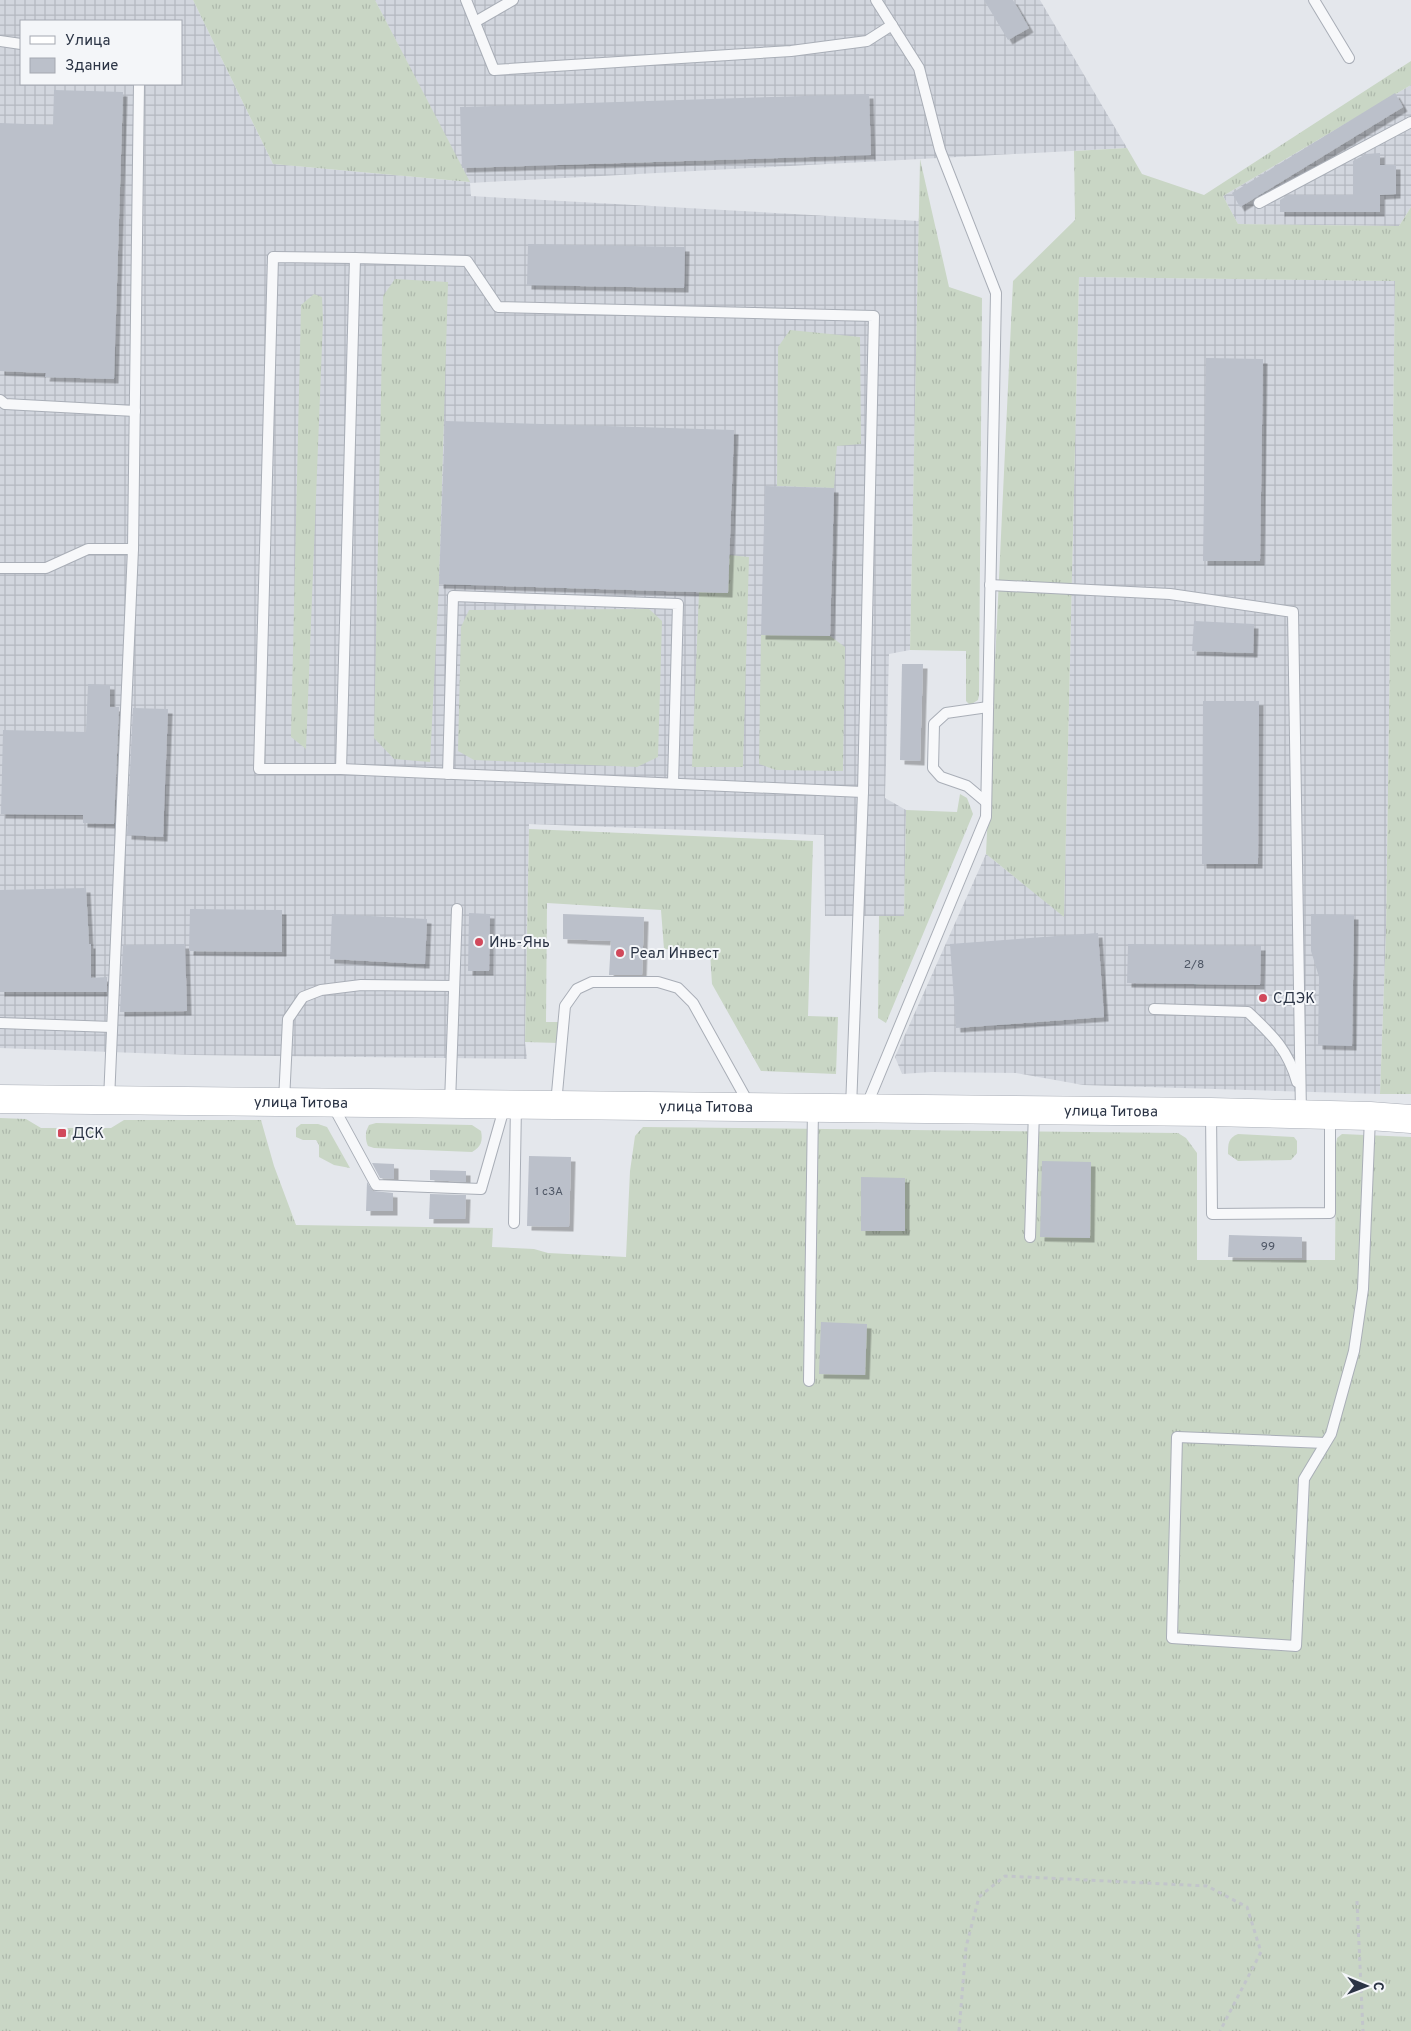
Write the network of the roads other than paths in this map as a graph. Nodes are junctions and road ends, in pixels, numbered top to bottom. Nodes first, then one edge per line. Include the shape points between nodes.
1 (466, 0) edge
2 (513, 0) edge
3 (876, 0) edge
4 (1314, 0) edge
5 (475, 22) junction
6 (892, 25) junction
7 (0, 41) edge
8 (20, 44) edge
9 (1349, 58) dead end
10 (139, 85) edge
11 (1411, 122) edge
12 (1259, 203) dead end
13 (355, 258) junction
14 (0, 400) edge
15 (135, 411) junction
16 (133, 549) junction
17 (0, 568) edge
18 (990, 585) junction
19 (988, 707) junction
20 (341, 769) junction
21 (448, 774) junction
22 (672, 783) junction
23 (863, 792) junction
24 (986, 802) junction
25 (457, 909) dead end
26 (454, 986) junction
27 (1154, 1009) dead end
28 (0, 1024) edge
29 (112, 1027) junction
30 (0, 1099) edge
31 (109, 1100) junction
32 (284, 1102) junction
33 (332, 1103) junction
34 (450, 1104) junction
35 (510, 1104) junction
36 (556, 1105) junction
37 (1301, 1106) junction
38 (750, 1107) junction
39 (813, 1108) junction
40 (859, 1108) junction
41 (1034, 1110) junction
42 (1411, 1111) edge
43 (1211, 1112) junction
44 (1330, 1115) junction
45 (1370, 1116) junction
46 (1411, 1119) edge
47 (514, 1223) dead end
48 (1030, 1237) dead end
49 (809, 1381) dead end
50 (1325, 1443) junction

1 - 5 lane
2 - 5 lane
3 - 6 lane
4 - 9 lane
5 - 6 lane via 494,70 791,51 867,41
6 - 18 lane via 919,68 940,150 996,293
7 - 8 lane
10 - 15 lane
11 - 12 lane
13 - 20 lane
13 - 20 lane via 273,257 260,729 259,769
13 - 23 lane via 467,261 498,307 874,316
14 - 15 lane via 5,404
15 - 16 lane
16 - 17 lane via 88,549 46,568
16 - 29 lane
18 - 19 lane
18 - 37 lane via 1170,594 1293,612
19 - 24 lane
19 - 24 lane via 946,713 934,724 932,768 941,777 967,786
20 - 21 lane
21 - 22 lane
21 - 22 lane via 453,596 678,604
22 - 23 lane
23 - 40 lane
24 - 40 lane via 986,817
25 - 26 lane
26 - 32 lane via 361,985 321,990 303,997 288,1019
26 - 34 lane
27 - 37 lane via 1248,1012 1277,1040 1294,1070
28 - 29 lane
29 - 31 lane
30 - 31 main road, улица Титова
31 - 32 main road, улица Титова
32 - 33 main road, улица Титова
33 - 34 main road, улица Титова
33 - 35 lane via 376,1185 481,1189
34 - 35 main road, улица Титова
35 - 36 main road, улица Титова
35 - 47 lane
36 - 38 main road, улица Титова
36 - 38 lane via 565,1006 577,989 592,982 658,982 678,988 693,1003
37 - 43 main road, улица Титова
37 - 44 main road, улица Титова
38 - 39 main road, улица Титова
39 - 40 main road, улица Титова
39 - 49 lane
40 - 41 main road, улица Титова
41 - 43 main road, улица Титова
41 - 48 lane
42 - 45 main road
43 - 44 lane via 1212,1214 1330,1213
44 - 45 main road, улица Титова
45 - 46 main road, улица Титова
45 - 50 lane via 1363,1289 1354,1351
50 - 50 lane via 1304,1479 1296,1646 1172,1638 1177,1437

